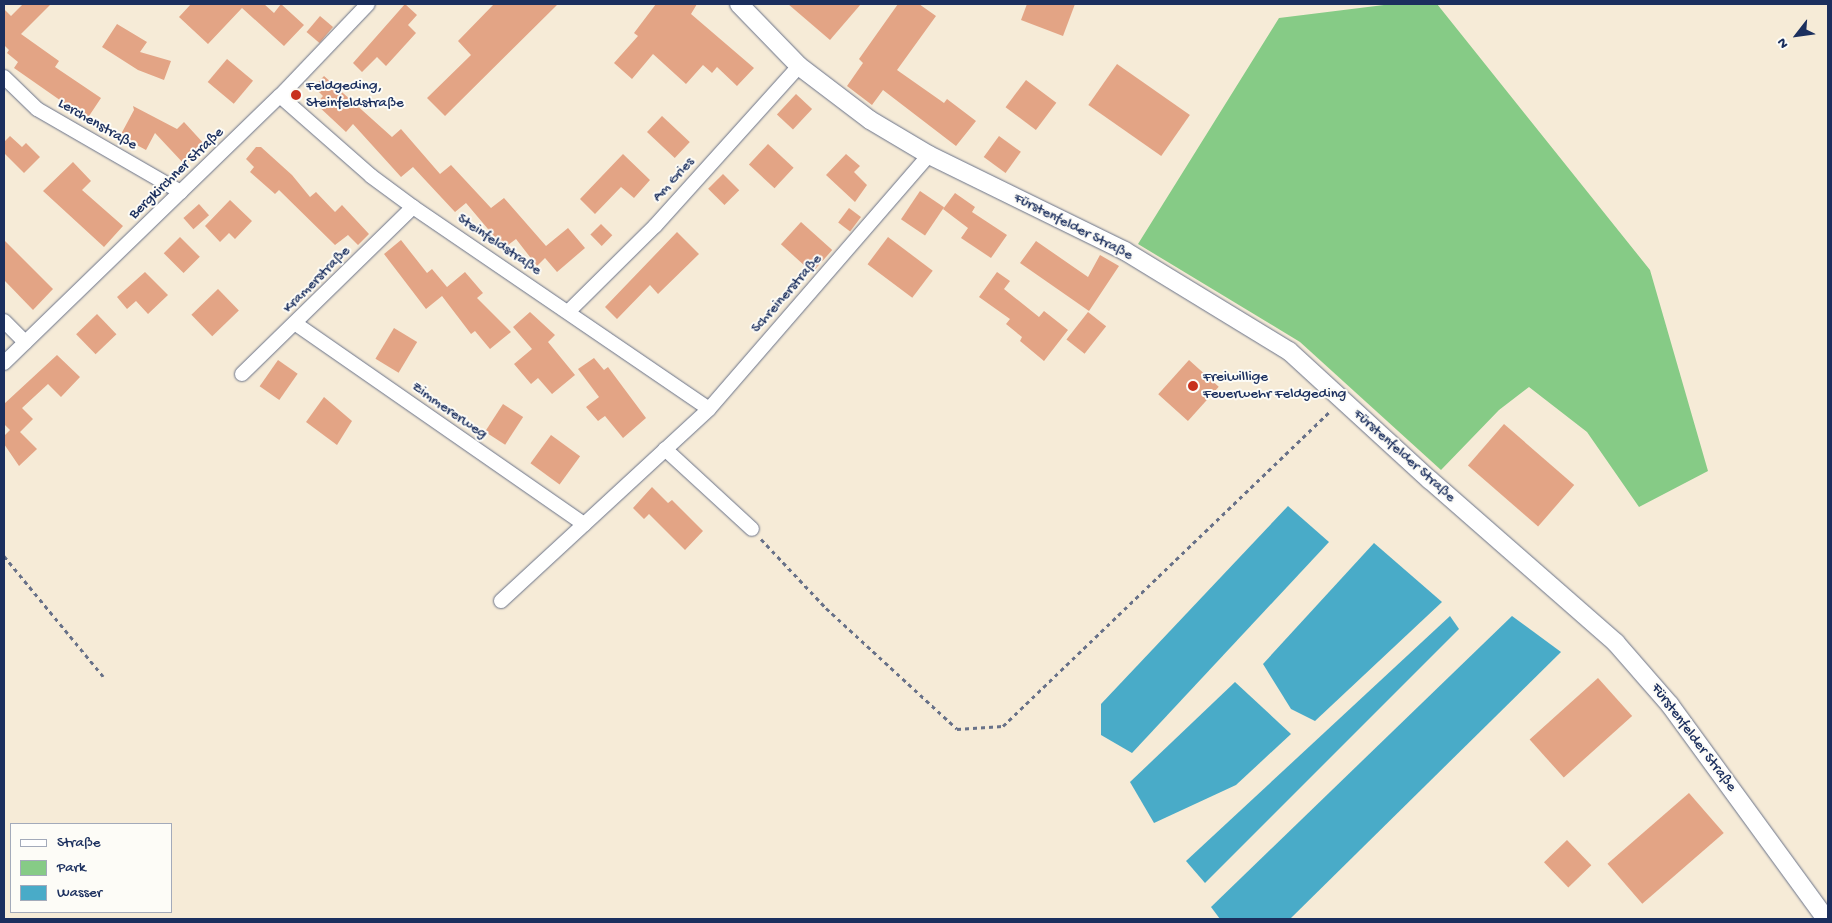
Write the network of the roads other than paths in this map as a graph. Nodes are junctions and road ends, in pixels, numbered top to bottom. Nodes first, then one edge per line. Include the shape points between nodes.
1 (368, 4) edge
2 (739, 4) edge
3 (799, 66) junction
4 (4, 77) edge
5 (280, 96) junction
6 (929, 155) junction
7 (182, 192) junction
8 (413, 207) junction
9 (568, 311) junction
10 (4, 321) edge
11 (296, 324) junction
12 (25, 342) junction
13 (4, 363) edge
14 (242, 374) dead end
15 (709, 409) junction
16 (665, 449) junction
17 (584, 524) junction
18 (752, 529) road end
19 (501, 601) dead end
20 (1826, 919) edge

1 - 5 street, Bergkirchner Straße
2 - 3 street, Fürstenfelder Straße
3 - 6 street, Fürstenfelder Straße via 870,120
3 - 9 street, Am Gries via 656,226
4 - 7 street, Lerchenstraße via 37,109
5 - 7 street, Bergkirchner Straße
5 - 8 street, Steinfeldstraße via 371,176
6 - 15 street, Schreinerstraße
6 - 20 street, Fürstenfelder Straße via 1125,251 1289,351 1335,407 1616,643 1670,705
7 - 12 street, Bergkirchner Straße
8 - 9 street, Steinfeldstraße
8 - 11 street, Kramerstraße
9 - 15 street, Steinfeldstraße
10 - 12 street
11 - 14 street, Kramerstraße
11 - 17 street, Zimmererweg
12 - 13 street, Bergkirchner Straße
15 - 16 street, Schreinerstraße
16 - 17 street, Schreinerstraße
16 - 18 street
17 - 19 street, Schreinerstraße

